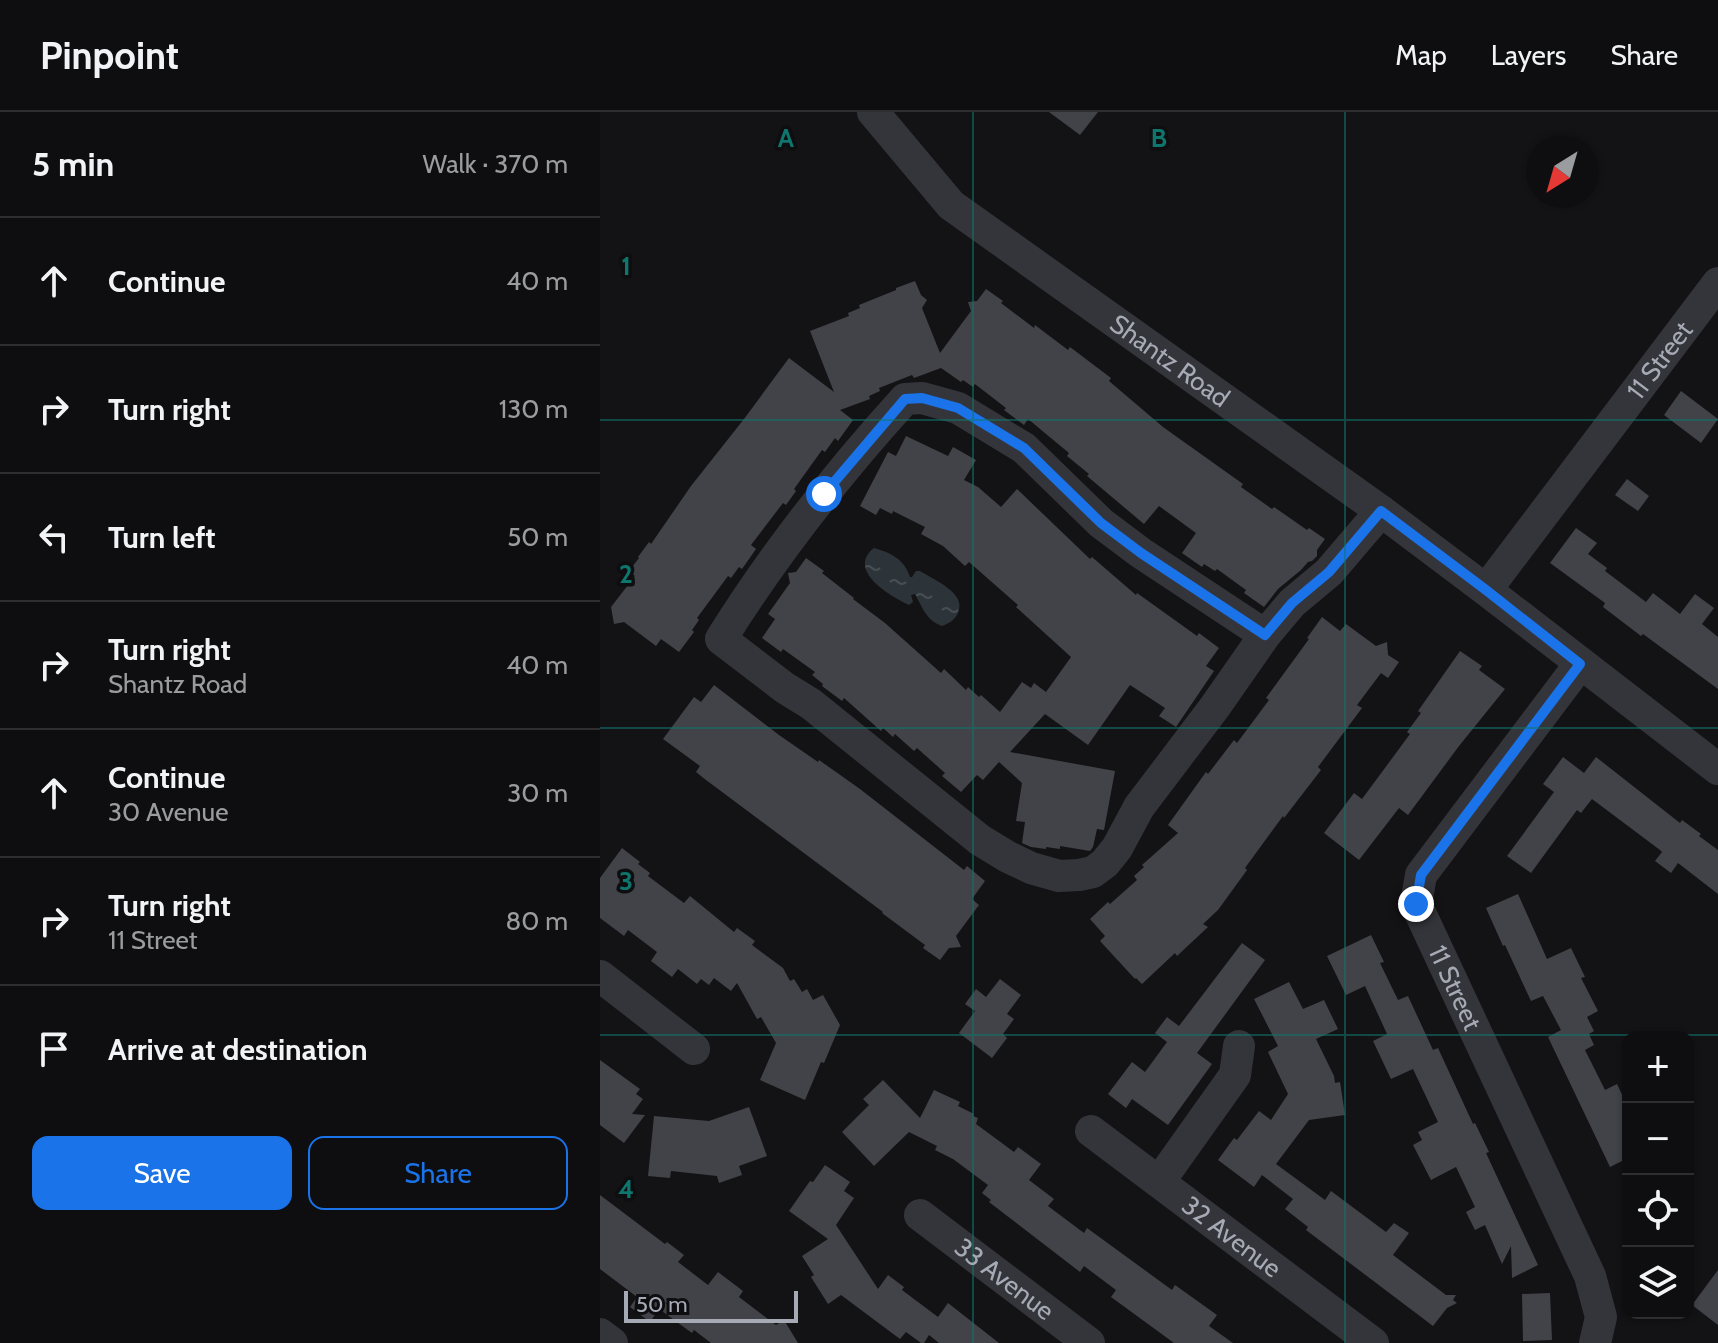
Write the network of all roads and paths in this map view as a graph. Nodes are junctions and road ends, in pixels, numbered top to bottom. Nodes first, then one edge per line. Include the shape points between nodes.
1 (873, 112) edge
2 (1713, 298) edge
3 (1381, 511) junction
4 (1486, 590) junction
5 (1265, 635) junction
6 (1580, 664) junction
7 (1718, 769) edge
8 (600, 976) edge
9 (1239, 1046) dead end
10 (694, 1049) dead end
11 (1091, 1131) dead end
12 (1159, 1182) junction
13 (920, 1215) dead end
14 (600, 1334) edge
15 (612, 1343) edge
16 (1089, 1343) edge
17 (1373, 1343) edge
18 (1595, 1343) edge

1 - 3 street, Shantz Road via 951,205
2 - 4 street, 11 Street
3 - 4 street, Shantz Road
3 - 5 street
4 - 6 street, Shantz Road
5 - 5 street via 1139,807 1105,863 1093,872 1059,876 1031,868 980,840 721,639 848,464 905,399 922,398 958,408 1024,448 1101,523
6 - 7 street, Shantz Road
6 - 18 street, 11 Street via 1421,875 1416,904 1590,1276 1601,1317
8 - 10 street
9 - 12 street via 1235,1075
11 - 12 street, 32 Avenue
12 - 17 street, 32 Avenue
13 - 16 street, 33 Avenue
14 - 15 street

